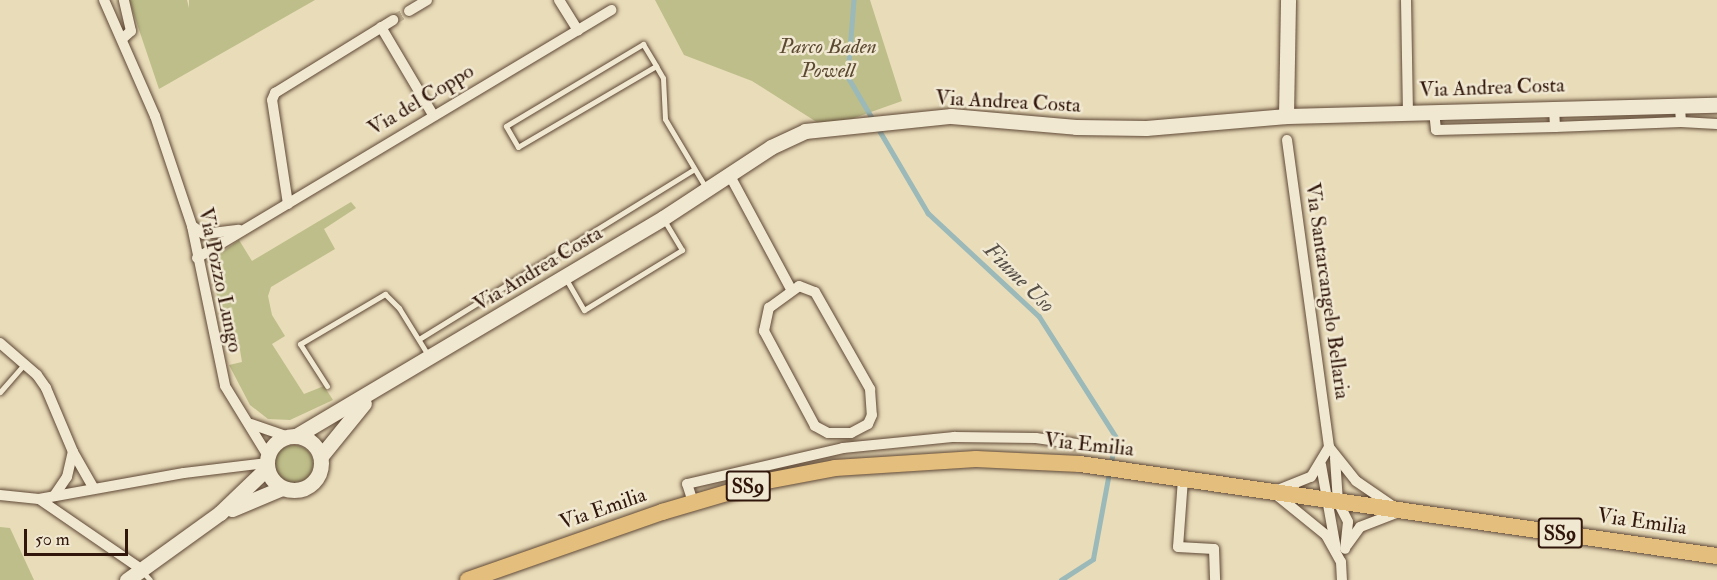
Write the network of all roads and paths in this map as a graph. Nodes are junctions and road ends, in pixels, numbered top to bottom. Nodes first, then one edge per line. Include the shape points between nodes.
1 (104, 0) edge
2 (124, 0) edge
3 (428, 0) edge
4 (560, 0) edge
5 (1288, 0) edge
6 (1406, 0) edge
7 (612, 10) dead end
8 (409, 11) tunnel mouth
9 (393, 20) tunnel mouth
10 (381, 27) junction
11 (578, 31) junction
12 (122, 39) junction
13 (656, 66) junction
14 (1717, 105) edge
15 (1680, 106) junction
16 (1554, 107) junction
17 (1434, 111) junction
18 (1408, 112) junction
19 (433, 115) junction
20 (1286, 116) junction
21 (1681, 122) junction
22 (1717, 124) edge
23 (1555, 127) junction
24 (1287, 140) dead end
25 (694, 169) junction
26 (729, 174) junction
27 (707, 189) junction
28 (288, 204) junction
29 (663, 218) junction
30 (192, 226) junction
31 (250, 226) junction
32 (197, 258) junction
33 (565, 278) junction
34 (792, 288) junction
35 (419, 339) junction
36 (0, 343) edge
37 (431, 359) junction
38 (24, 364) junction
39 (327, 386) dead end
40 (0, 392) edge
41 (372, 394) junction
42 (250, 424) junction
43 (292, 436) junction
44 (1077, 444) dead end
45 (1332, 451) junction
46 (73, 452) junction
47 (321, 456) junction
48 (267, 462) junction
49 (1321, 465) junction
50 (1183, 479) junction
51 (93, 487) junction
52 (282, 488) junction
53 (1269, 491) junction
54 (0, 495) edge
55 (54, 496) junction
56 (39, 499) junction
57 (1332, 501) junction
58 (693, 502) junction
59 (1403, 511) junction
60 (220, 513) junction
61 (1341, 555) junction
62 (1717, 556) edge
63 (146, 575) edge
64 (127, 580) edge
65 (468, 580) edge
66 (1215, 580) edge
67 (1342, 580) edge

1 - 12 street, Via Pozzo Lungo
2 - 12 street via 131,31
3 - 8 street
4 - 11 street
5 - 20 street
6 - 18 street
7 - 11 street, Via del Coppo
9 - 10 street
10 - 19 street
10 - 28 street via 275,93 272,100
11 - 19 street, Via del Coppo
12 - 30 street, Via Pozzo Lungo via 155,116
13 - 13 lane via 643,44 506,126 518,147
13 - 25 lane via 663,78 665,119
14 - 15 street, Via Andrea Costa
15 - 16 street, Via Andrea Costa
15 - 21 street
16 - 17 street, Via Andrea Costa
16 - 23 street
17 - 18 street, Via Andrea Costa
17 - 23 street via 1436,130
18 - 20 street, Via Andrea Costa
19 - 28 street, Via del Coppo
20 - 26 street, Via Andrea Costa via 1146,128 1076,127 951,116 814,129 771,147
21 - 22 street
21 - 23 street
24 - 45 street, Via Santarcangelo Bellaria
25 - 27 lane
25 - 35 lane
26 - 27 street, Via Andrea Costa
26 - 34 street
27 - 29 street, Via Andrea Costa
28 - 31 street, Via del Coppo
29 - 33 street, Via Andrea Costa
29 - 33 lane via 682,250 584,310
30 - 31 street, Via del Coppo via 204,234
30 - 32 street, Via Pozzo Lungo
31 - 32 street, Via del Coppo
32 - 42 street, Via Pozzo Lungo via 219,369 225,386
33 - 37 street, Via Andrea Costa
34 - 34 street via 769,309 764,331 815,426 828,433 851,434 868,424 872,415 870,389 815,292 803,286
35 - 37 lane
35 - 39 lane via 389,295 375,298 300,344
36 - 38 street
37 - 41 street, Via Andrea Costa
38 - 40 lane
38 - 46 street via 46,388
41 - 43 street, Via Andrea Costa
41 - 47 street, Via Andrea Costa
42 - 43 street
42 - 48 street, Via Pozzo Lungo
43 - 47 street via 312,442
43 - 48 street via 275,444
44 - 58 street via 1036,438 954,437 843,447 687,484
45 - 49 street
45 - 57 street, Via Santarcangelo Bellaria
45 - 59 street via 1356,481
46 - 51 street
46 - 55 street via 67,477
47 - 52 street via 320,474 308,487
48 - 51 street
48 - 52 street
48 - 60 street
49 - 53 street via 1302,483
49 - 57 street, Via Santarcangelo Bellaria
50 - 53 main road, Via Emilia / SS9
50 - 58 main road, Via Emilia / SS9 via 1041,462 912,460 835,468 767,481
50 - 66 street via 1179,547 1214,549
51 - 55 street
52 - 60 street
53 - 57 main road, Via Emilia / SS9
53 - 61 street via 1314,522
54 - 56 street
55 - 56 street
56 - 63 street
57 - 59 main road, Via Emilia / SS9
57 - 61 street, Via Santarcangelo Bellaria
57 - 61 street, Via Santarcangelo Bellaria via 1348,522
58 - 65 main road, Via Emilia / SS9
59 - 61 street via 1360,527
59 - 62 main road, Via Emilia / SS9
60 - 63 street
61 - 67 street, Via Santarcangelo Bellaria
63 - 64 street

